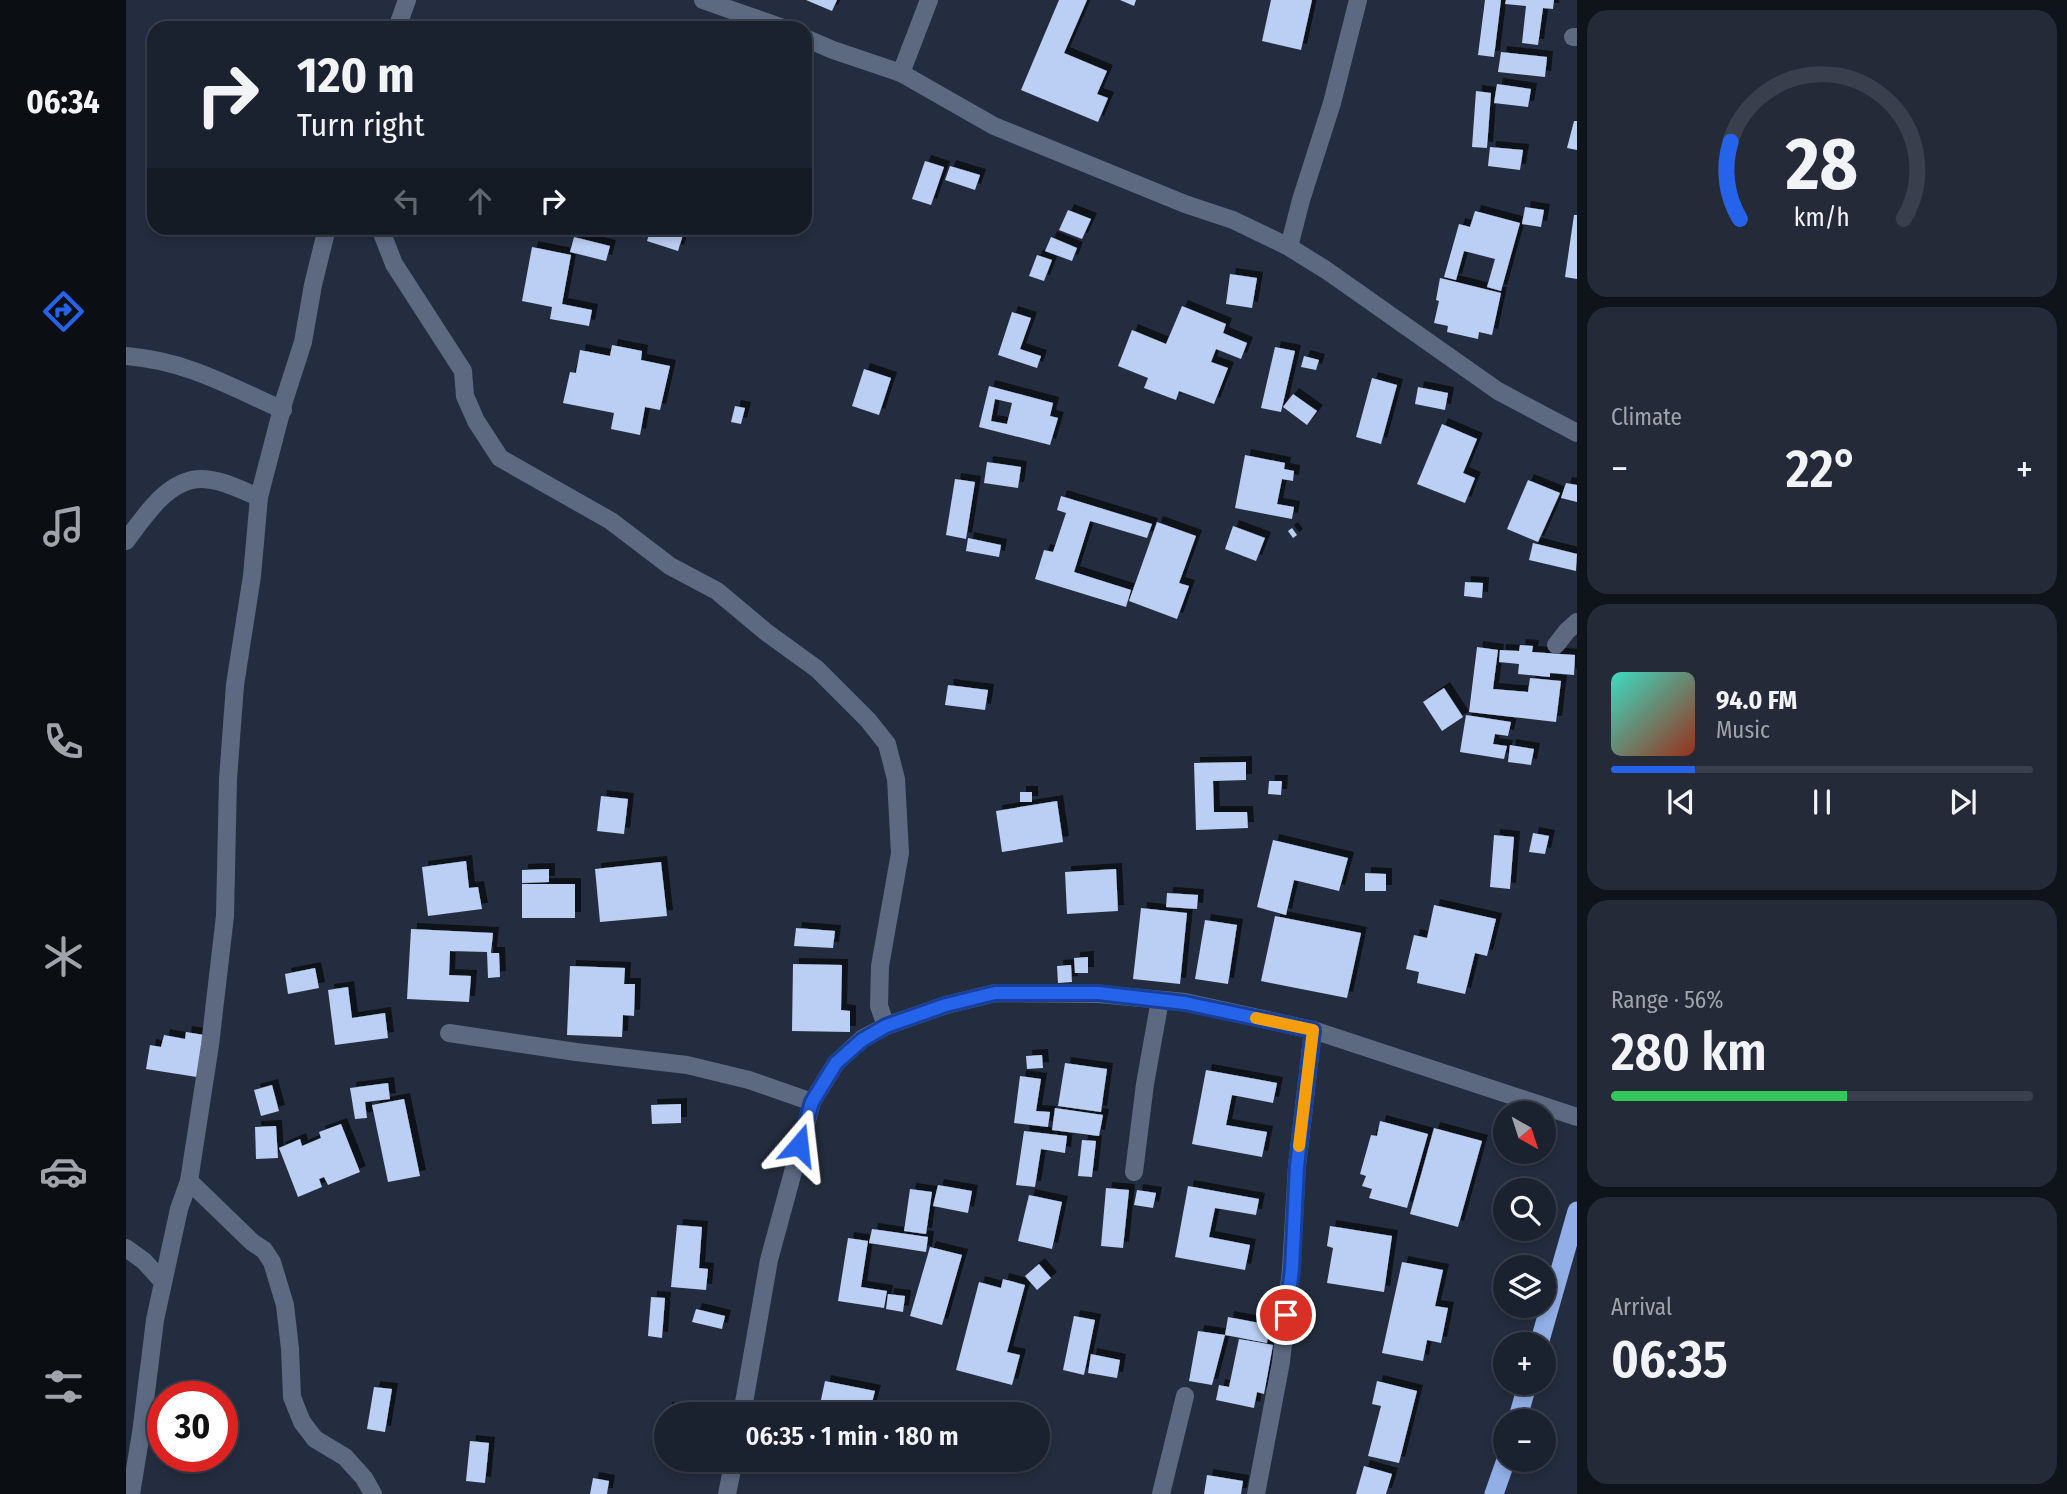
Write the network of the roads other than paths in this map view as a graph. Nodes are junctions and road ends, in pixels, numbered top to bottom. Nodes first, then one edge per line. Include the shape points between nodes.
1 (407, 0) edge
2 (703, 0) edge
3 (929, 0) edge
4 (1358, 0) edge
5 (400, 21) edge
6 (763, 21) edge
7 (812, 41) edge
8 (901, 73) junction
9 (326, 235) edge
10 (383, 235) edge
11 (1289, 247) junction
12 (126, 356) edge
13 (283, 410) junction
14 (1577, 433) edge
15 (260, 497) junction
16 (126, 541) edge
17 (1577, 622) edge
18 (1556, 645) dead end
19 (1160, 1000) junction
20 (886, 1026) junction
21 (1313, 1030) junction
22 (449, 1033) dead end
23 (812, 1102) junction
24 (1577, 1117) edge
25 (1134, 1172) dead end
26 (188, 1181) junction
27 (1577, 1211) edge
28 (126, 1248) edge
29 (163, 1282) junction
30 (1542, 1332) edge
31 (1185, 1396) dead end
32 (744, 1402) edge
33 (732, 1472) edge
34 (1502, 1472) edge
35 (131, 1494) edge
36 (373, 1494) edge
37 (727, 1494) edge
38 (1161, 1494) edge
39 (1256, 1494) edge
40 (1494, 1494) edge

1 - 5 street
2 - 6 street
3 - 8 street
4 - 11 street
7 - 8 street
8 - 11 street via 995,126 1233,220
9 - 13 street
10 - 20 street via 394,264 463,371 469,405 500,458 611,521 670,566 717,591 817,669 887,744 896,779 900,853 880,966 878,1006
11 - 14 street via 1498,391
12 - 13 street via 215,377
13 - 15 street
15 - 16 street via 212,480 184,483 159,501
15 - 26 street via 235,685 225,916
17 - 18 street
19 - 20 street via 1098,993 995,993
19 - 21 street
19 - 25 street
20 - 23 street via 836,1063
21 - 24 street
21 - 39 street via 1281,1362
22 - 23 street via 687,1065
23 - 32 street via 769,1259
26 - 29 street
26 - 36 street via 272,1262 285,1306 292,1397 302,1422 315,1438 345,1457
27 - 30 highway
28 - 29 street
29 - 35 street
31 - 38 street
33 - 37 street
34 - 40 highway

